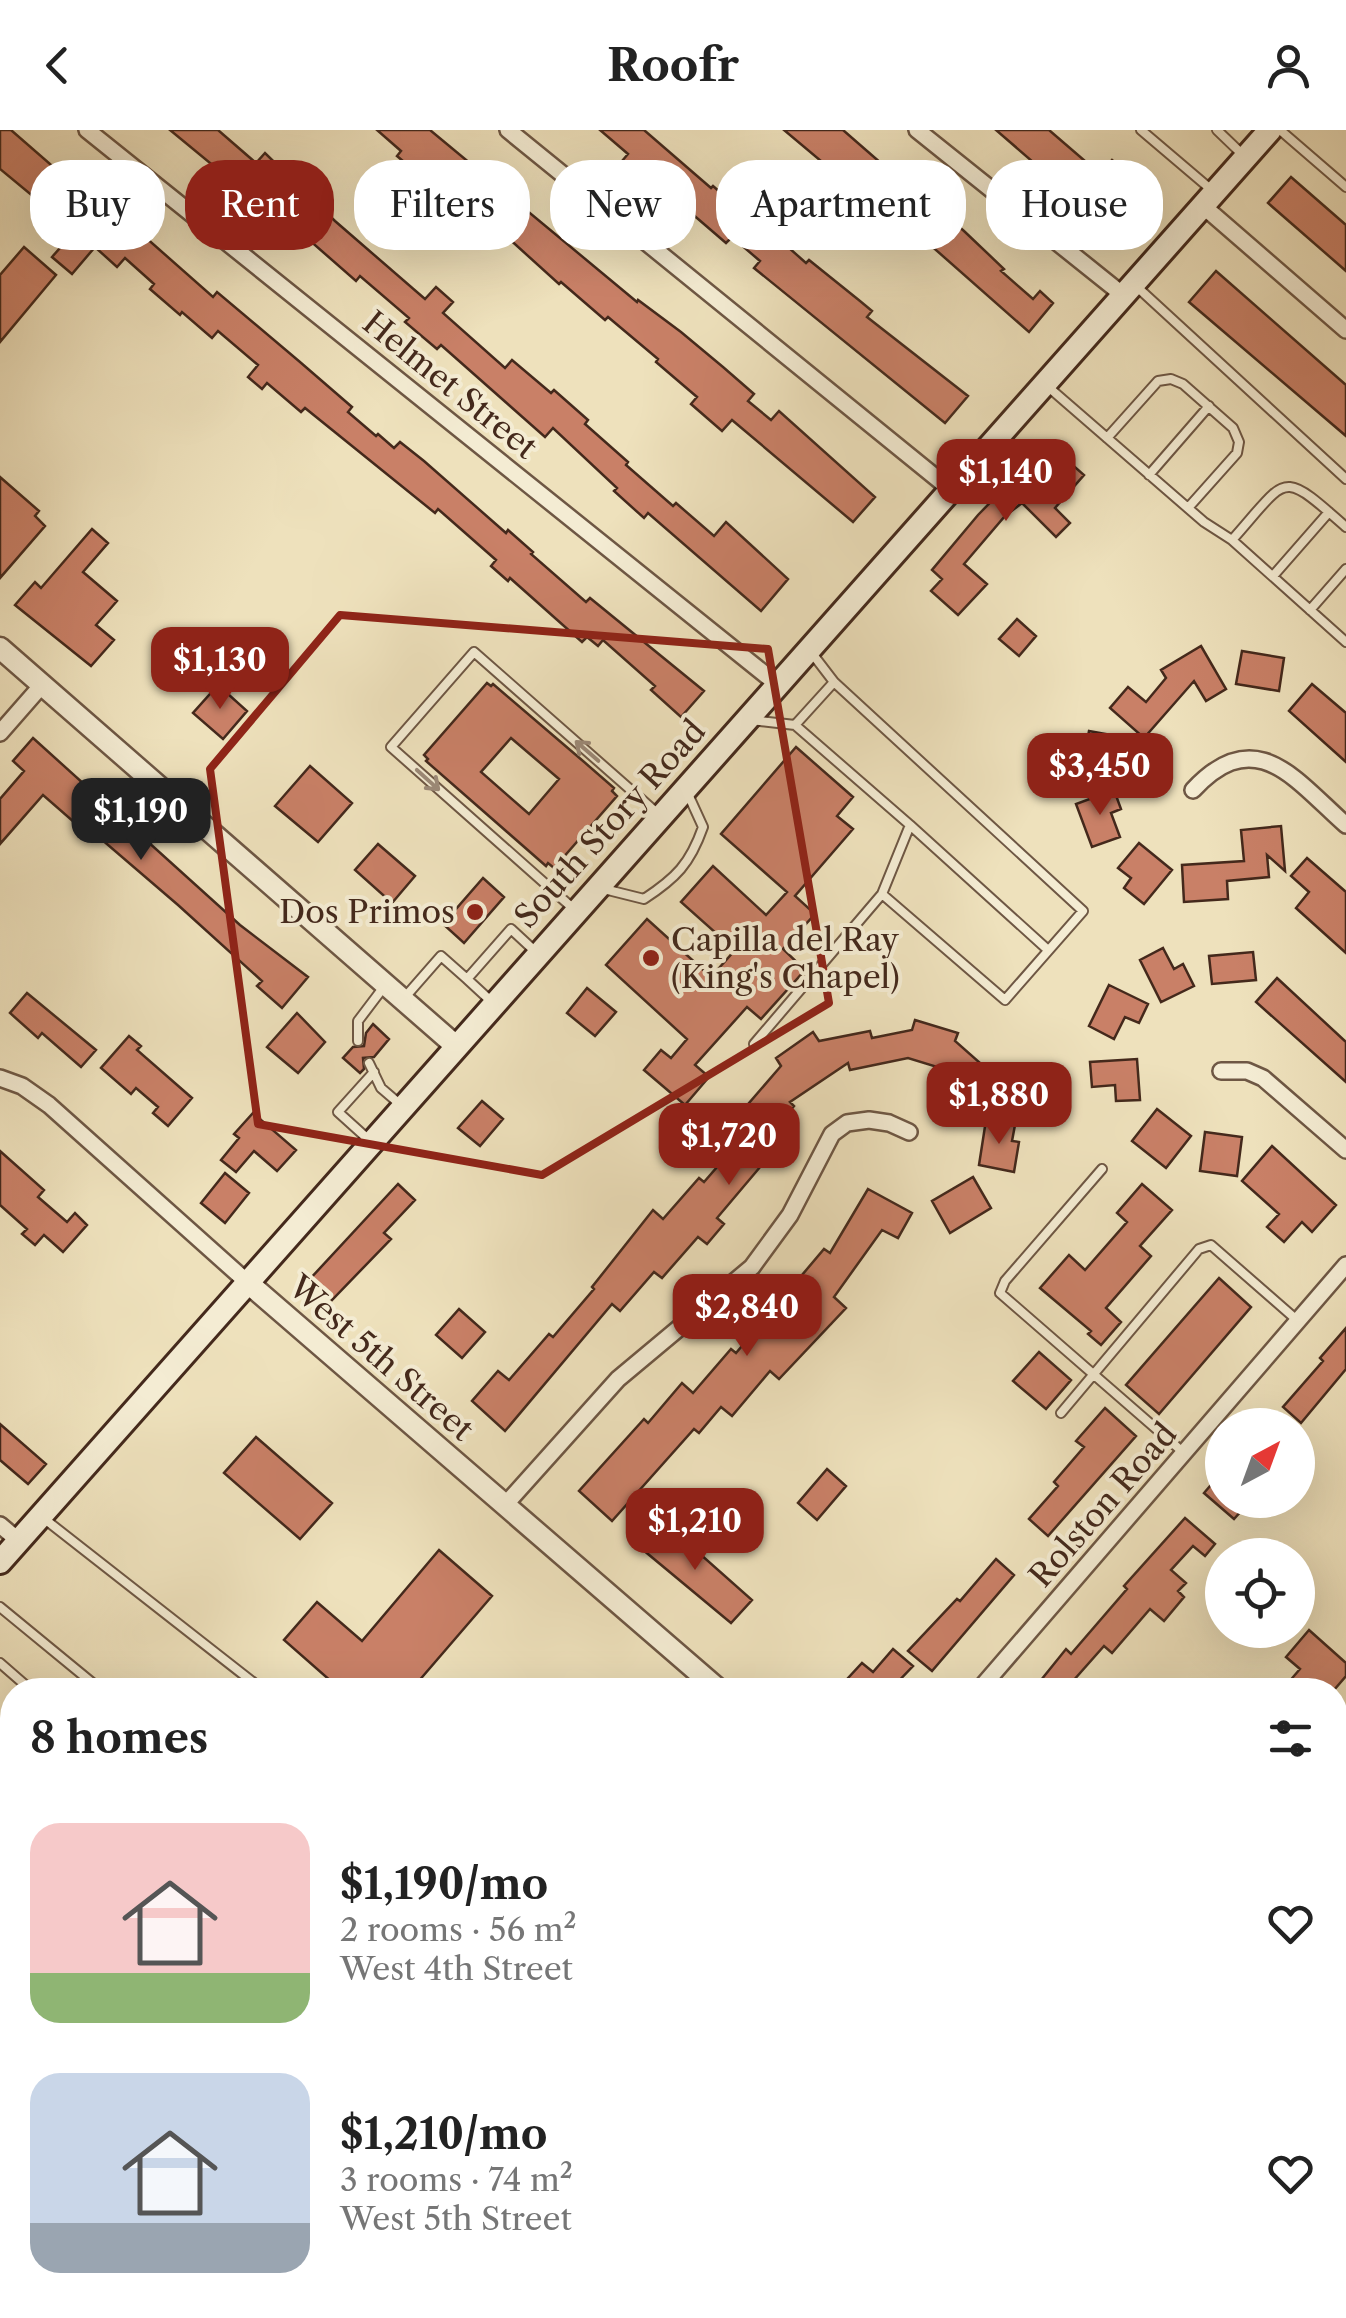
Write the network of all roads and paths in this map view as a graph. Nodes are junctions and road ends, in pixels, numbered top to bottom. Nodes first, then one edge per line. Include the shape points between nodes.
1 (86, 130) edge
2 (508, 130) edge
3 (917, 130) edge
4 (1141, 130) edge
5 (1217, 130) edge
6 (1270, 130) edge
7 (1280, 130) edge
8 (1246, 158) junction
9 (1346, 186) edge
10 (1208, 198) junction
11 (1128, 289) junction
12 (1346, 330) edge
13 (1044, 384) junction
14 (1209, 406) junction
15 (1107, 438) junction
16 (1149, 474) junction
17 (1346, 478) edge
18 (950, 489) junction
19 (1188, 508) junction
20 (1329, 512) junction
21 (1346, 528) edge
22 (1232, 540) junction
23 (1346, 569) edge
24 (1273, 576) junction
25 (1310, 610) junction
26 (1346, 642) edge
27 (0, 648) edge
28 (809, 648) junction
29 (834, 682) junction
30 (777, 684) junction
31 (42, 685) junction
32 (746, 720) junction
33 (795, 726) junction
34 (0, 733) edge
35 (685, 788) junction
36 (1193, 790) dead end
37 (660, 816) junction
38 (910, 825) junction
39 (1346, 826) edge
40 (598, 887) junction
41 (882, 894) junction
42 (576, 911) junction
43 (1048, 950) junction
44 (538, 954) junction
45 (467, 979) junction
46 (386, 985) junction
47 (403, 1000) junction
48 (494, 1004) junction
49 (358, 1041) dead end
50 (754, 1044) dead end
51 (456, 1046) junction
52 (1221, 1071) dead end
53 (0, 1078) edge
54 (402, 1106) junction
55 (909, 1132) dead end
56 (371, 1142) junction
57 (1346, 1150) edge
58 (1102, 1168) dead end
59 (1346, 1265) edge
60 (247, 1282) junction
61 (1298, 1321) junction
62 (1093, 1375) junction
63 (1062, 1413) dead end
64 (1184, 1453) junction
65 (504, 1505) junction
66 (41, 1516) junction
67 (0, 1525) edge
68 (18, 1541) junction
69 (0, 1562) edge
70 (0, 1607) edge
71 (86, 1678) edge
72 (248, 1678) edge
73 (705, 1678) edge
74 (989, 1678) edge

1 - 30 street, Helmet Street
2 - 18 street
3 - 11 street
4 - 10 lane
5 - 8 lane
6 - 8 main road, South Story Road
7 - 9 lane
8 - 10 main road, South Story Road
10 - 11 main road, South Story Road
10 - 12 street
11 - 13 main road, South Story Road
11 - 17 lane
13 - 15 lane
13 - 18 main road, South Story Road
14 - 15 lane via 1183,384 1158,381
14 - 16 lane
14 - 19 lane via 1234,428 1239,442
15 - 16 lane
16 - 19 lane
18 - 28 main road, South Story Road
19 - 22 lane
20 - 21 lane
20 - 22 lane via 1289,485 1277,489
20 - 24 lane
22 - 24 lane
23 - 25 lane
24 - 25 lane
25 - 26 lane
27 - 31 street
28 - 29 lane
28 - 30 main road, South Story Road
29 - 33 lane
29 - 43 lane via 1082,911
30 - 32 main road, South Story Road
31 - 34 street
31 - 46 street
32 - 33 lane
32 - 35 main road, South Story Road
33 - 38 lane
35 - 37 main road, South Story Road
35 - 40 lane via 703,827 674,880 644,899
36 - 39 street via 1213,768 1237,760 1275,762
37 - 40 main road, South Story Road
37 -> 42 lane via 474,652 391,747
38 - 41 lane
38 - 43 lane
40 - 42 main road, South Story Road
41 - 43 lane via 1005,1000
41 - 50 lane
42 - 44 main road, South Story Road
44 - 45 lane via 511,929
44 - 48 main road, South Story Road
45 - 47 lane via 441,956
45 - 48 lane
46 - 47 street
46 - 49 lane via 358,1021
47 - 51 street
48 - 51 main road, South Story Road
51 - 54 main road, South Story Road
52 - 57 street via 1264,1078
53 - 60 street, West 5th Street via 48,1105
54 - 56 main road, South Story Road
54 - 56 lane via 371,1068 338,1112
55 - 65 street via 868,1120 832,1134 790,1215 752,1266 618,1379
56 - 60 main road, South Story Road
58 - 62 lane via 1000,1293
59 - 61 street, Rolston Road
60 - 65 street, West 5th Street
60 - 66 main road, South Story Road
61 - 62 lane via 1211,1245 1200,1248
61 - 64 street, Rolston Road
62 - 63 lane
62 - 64 lane
64 - 74 street, Rolston Road
65 - 73 street, West 5th Street
66 - 68 main road, South Story Road
66 - 72 lane
67 - 68 street
68 - 69 main road, South Story Road
70 - 71 lane

